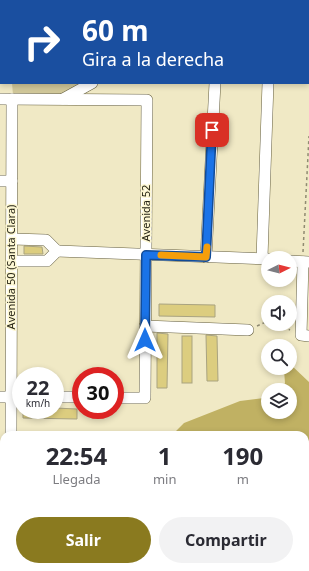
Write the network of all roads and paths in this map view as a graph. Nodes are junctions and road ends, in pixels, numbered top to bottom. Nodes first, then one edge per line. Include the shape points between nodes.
1 (90, 84) edge
2 (214, 84) edge
3 (268, 84) edge
4 (0, 99) edge
5 (12, 99) junction
6 (62, 100) junction
7 (309, 136) edge
8 (0, 181) edge
9 (12, 181) junction
10 (12, 239) junction
11 (57, 251) junction
12 (265, 251) edge
13 (146, 255) junction
14 (206, 257) junction
15 (261, 259) edge
16 (12, 261) junction
17 (306, 262) edge
18 (6, 324) edge
19 (261, 324) edge
20 (145, 326) junction
21 (248, 330) joint
22 (295, 331) edge
23 (305, 335) edge
24 (11, 397) edge
25 (124, 398) edge
26 (11, 431) edge

1 - 6 street
2 - 14 street
3 - 12 street
4 - 5 street
5 - 6 street
5 - 9 street, Avenida 50 (Santa Clara)
6 - 13 street, Avenida 52 via 147,100
7 - 17 path
8 - 9 street
9 - 10 street, Avenida 50 (Santa Clara)
10 - 11 street via 46,240
10 - 16 street, Avenida 50 (Santa Clara)
11 - 13 street
11 - 16 street via 47,261
13 - 14 street
13 - 20 street, Avenida 52
14 - 15 street
16 - 18 street, Avenida 50 (Santa Clara)
17 - 23 street
18 - 24 street, Avenida 50 (Santa Clara)
19 - 21 path
20 - 21 street
20 - 25 street, Avenida 52 via 145,398
22 - 23 path
24 - 26 street, Avenida 50 (Santa Clara)

